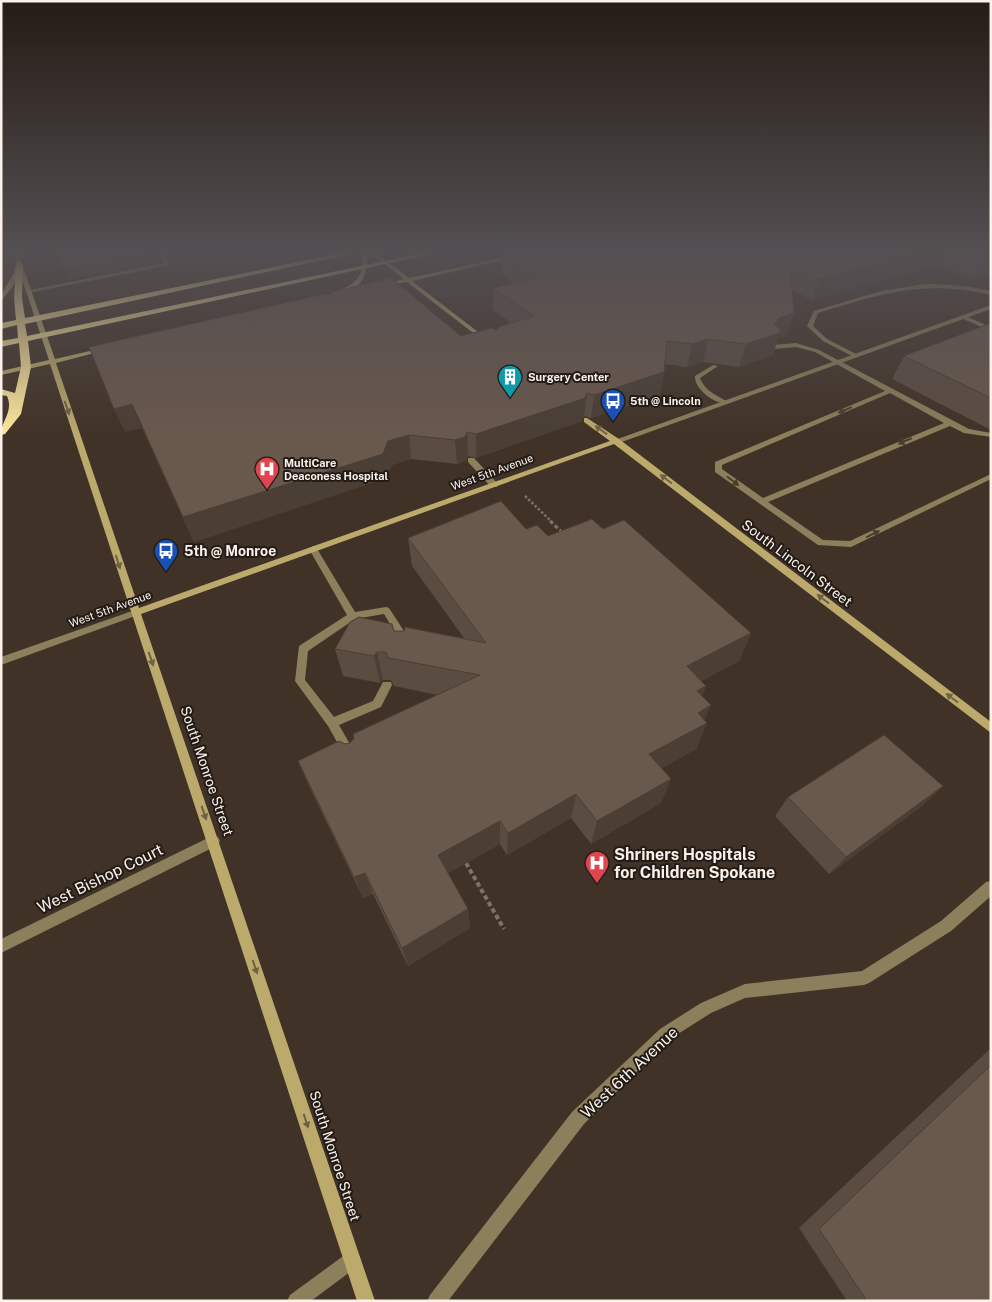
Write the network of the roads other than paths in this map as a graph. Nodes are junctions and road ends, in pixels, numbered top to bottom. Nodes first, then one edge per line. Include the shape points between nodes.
1 (20, 314) edge
2 (34, 314) edge
3 (35, 314) edge
4 (58, 314) edge
5 (142, 314) edge
6 (146, 314) edge
7 (452, 314) edge
8 (815, 314) edge
9 (972, 314) edge
10 (963, 317) junction
11 (1, 320) edge
12 (1, 326) edge
13 (991, 329) edge
14 (489, 343) edge
15 (1, 344) edge
16 (772, 347) edge
17 (111, 348) edge
18 (1, 350) edge
19 (856, 356) junction
20 (51, 362) junction
21 (837, 362) junction
22 (715, 366) edge
23 (26, 367) junction
24 (1, 373) edge
25 (890, 391) junction
26 (1, 392) edge
27 (724, 402) junction
28 (16, 414) junction
29 (587, 420) edge
30 (950, 423) junction
31 (1, 432) edge
32 (991, 435) edge
33 (616, 441) junction
34 (471, 460) edge
35 (991, 476) edge
36 (494, 485) junction
37 (761, 502) junction
38 (313, 549) junction
39 (135, 613) junction
40 (352, 616) junction
41 (403, 654) edge
42 (1, 661) edge
43 (387, 685) edge
44 (332, 724) junction
45 (991, 728) edge
46 (354, 764) edge
47 (214, 841) junction
48 (991, 887) edge
49 (1, 946) edge
50 (352, 1260) junction
51 (296, 1301) edge
52 (366, 1301) edge
53 (436, 1301) edge

1 - 23 highway
2 - 11 highway
3 - 20 street, South Monroe Street
4 - 12 highway
5 - 15 highway
6 - 18 highway
7 - 14 street
8 - 19 street via 810,326 825,340
9 - 10 street, West 5th Avenue
10 - 13 street
10 - 19 street, West 5th Avenue
16 - 21 street via 796,345 817,351
17 - 20 street
19 - 21 street, West 5th Avenue
20 - 23 street
20 -> 39 street, South Monroe Street
21 - 25 street
21 - 27 street, West 5th Avenue
22 - 27 street via 697,377 698,382
23 - 24 street
23 - 28 highway
25 - 30 street
25 -> 37 street via 718,464 718,470
26 - 28 highway via 11,394 16,403
27 - 33 street, West 5th Avenue
28 - 31 highway
33 -> 29 street, South Lincoln Street
30 - 32 street via 967,431
30 -> 37 street
33 - 36 street, West 5th Avenue
45 -> 33 street, South Lincoln Street
34 - 36 street
37 -> 35 street via 821,542 852,544
36 - 38 street, West 5th Avenue
38 - 39 street, West 5th Avenue
38 - 40 street
39 - 42 street, West 5th Avenue
39 -> 47 street, South Monroe Street
40 - 41 street via 386,610 407,640
40 - 44 street via 303,649 300,681
43 - 44 street via 377,704
44 - 46 street
47 - 49 street, West Bishop Court
47 -> 50 street, South Monroe Street
48 - 53 street, West 6th Avenue via 946,926 864,978 745,991 706,1008 664,1034 578,1118
50 - 51 street
50 - 52 street, South Monroe Street

